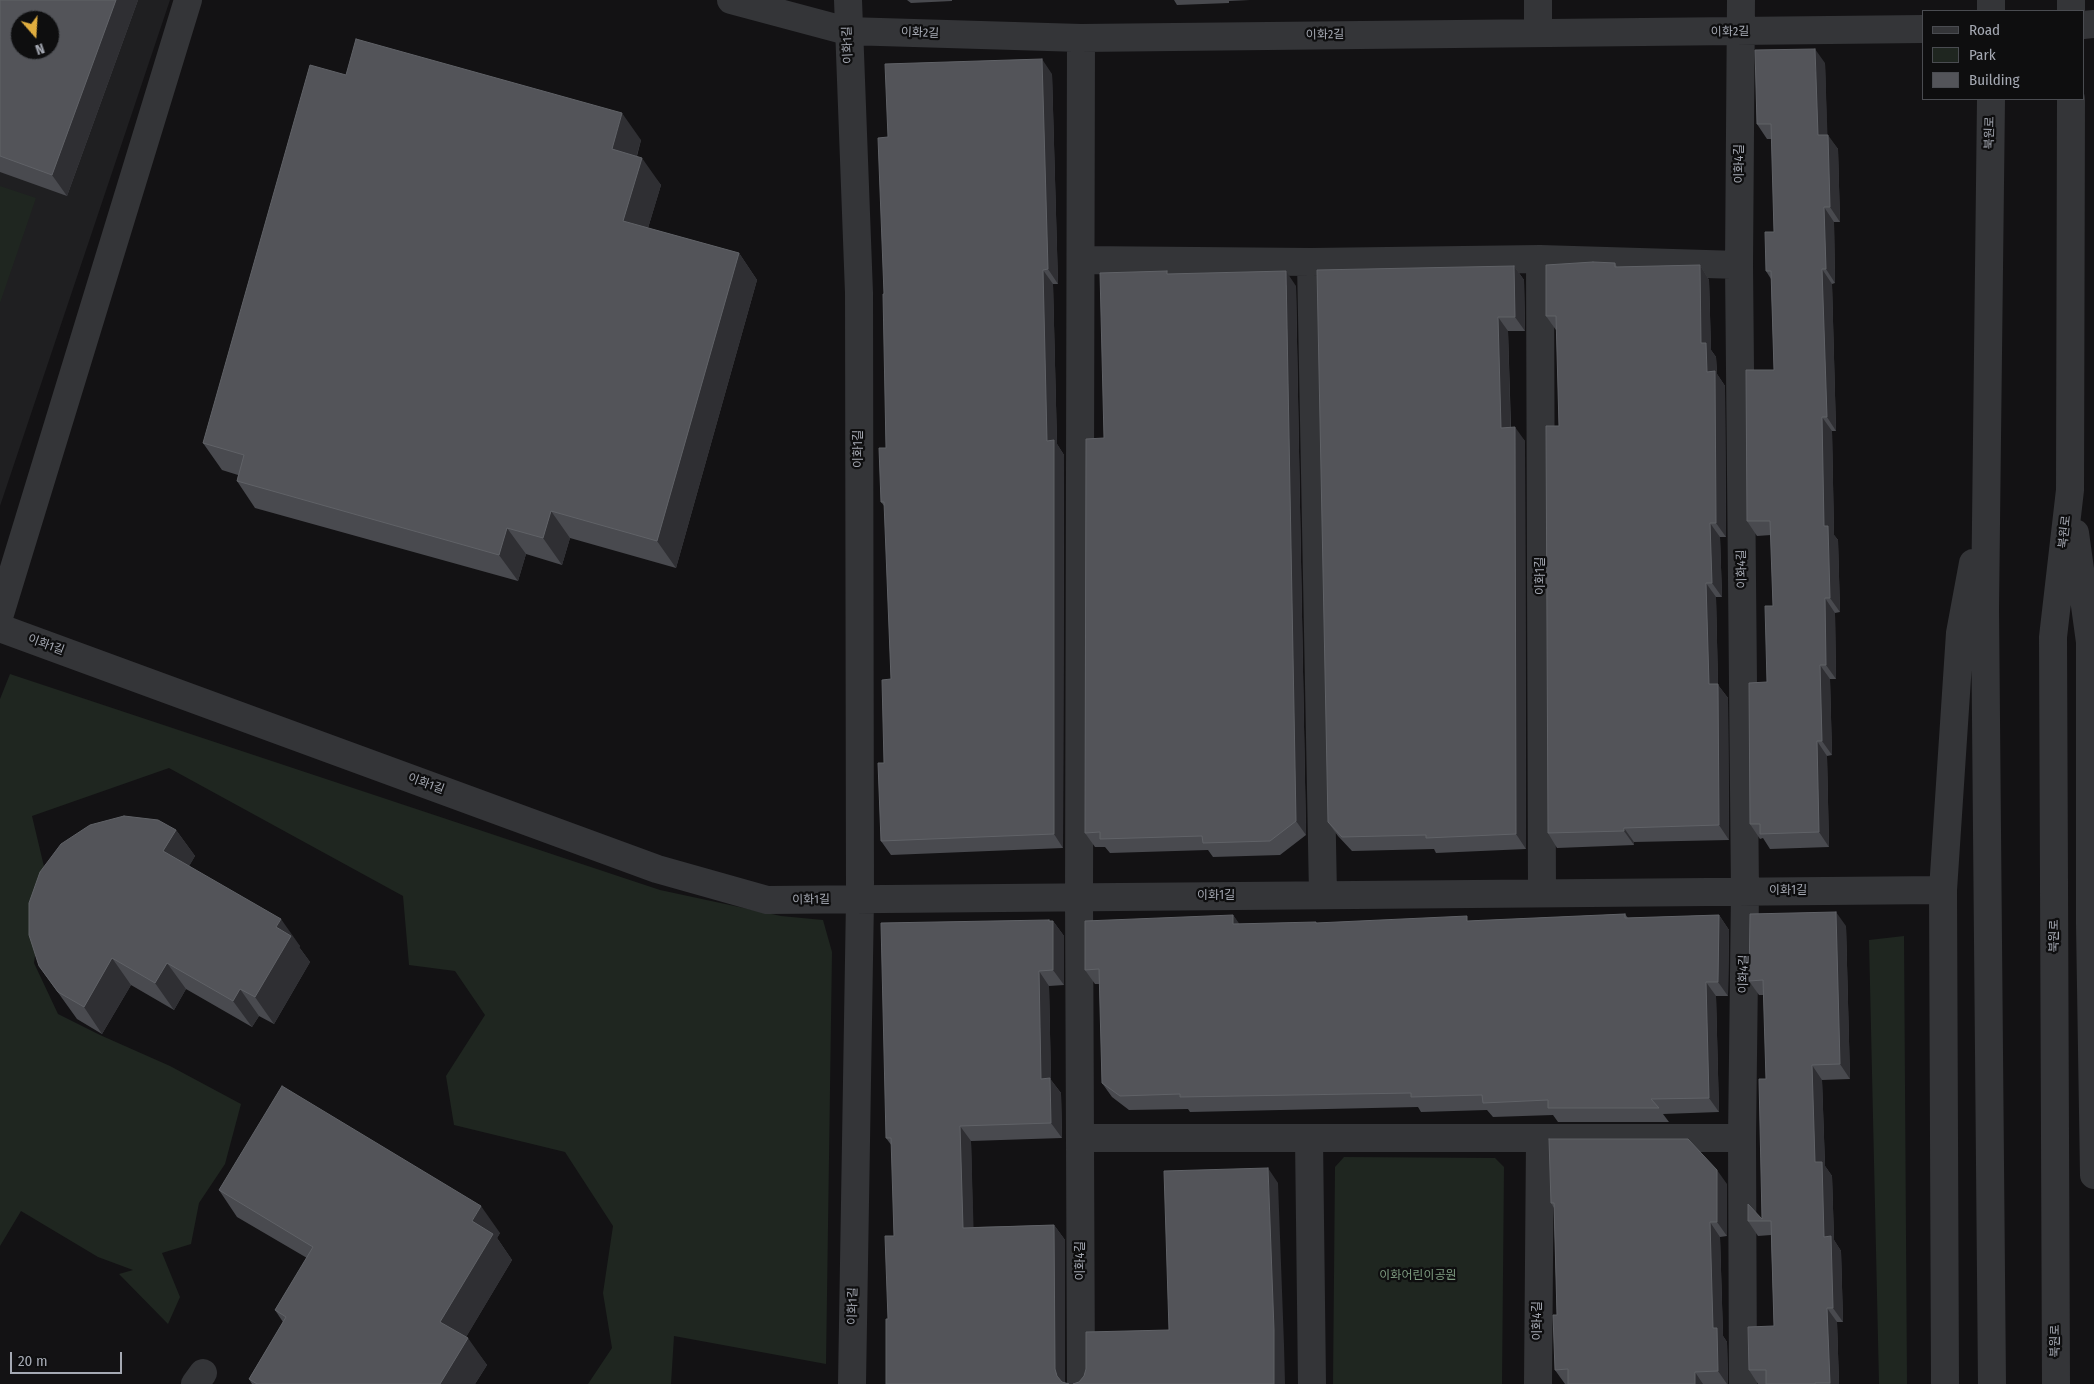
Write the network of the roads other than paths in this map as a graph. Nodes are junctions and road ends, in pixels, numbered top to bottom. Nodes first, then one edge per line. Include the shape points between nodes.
1 (188, 0) edge
2 (731, 0) edge
3 (848, 0) edge
4 (1538, 0) edge
5 (1741, 0) edge
6 (1922, 29) edge
7 (847, 31) junction
8 (1741, 32) junction
9 (1538, 33) junction
10 (1081, 38) junction
11 (1991, 100) edge
12 (2071, 100) edge
13 (1540, 259) junction
14 (1080, 260) junction
15 (1311, 262) junction
16 (1739, 266) junction
17 (2070, 490) junction
18 (1986, 498) junction
19 (0, 614) edge
20 (0, 628) edge
21 (2092, 874) edge
22 (1943, 890) junction
23 (1745, 892) junction
24 (1542, 893) junction
25 (1323, 895) junction
26 (1079, 897) junction
27 (860, 899) junction
28 (1080, 1138) junction
29 (1309, 1138) junction
30 (1540, 1138) junction
31 (1742, 1138) junction
32 (2094, 1175) edge
33 (852, 1384) edge
34 (1081, 1384) edge
35 (1312, 1384) edge
36 (1538, 1384) edge
37 (1743, 1384) edge
38 (1945, 1384) edge
39 (1992, 1384) edge
40 (2056, 1384) edge

1 - 19 street
2 - 7 street, 이화2길
3 - 7 street, 이화1길
4 - 9 street
5 - 8 street, 이화4길
6 - 8 street, 이화2길
7 - 10 street, 이화2길
7 - 27 street, 이화1길 via 858,292
8 - 9 street, 이화2길
8 - 16 street, 이화4길
9 - 10 street, 이화2길
10 - 14 street
11 - 18 street, 북원로
12 - 17 street, 북원로
13 - 15 street
13 - 16 street
13 - 24 street, 이화1길
14 - 15 street
14 - 26 street
15 - 25 street
16 - 23 street, 이화4길
17 - 21 street, 북원로 via 2090,642
17 - 40 street, 북원로 via 2054,637
18 - 22 street, 북원로 via 1960,633
18 - 39 street, 북원로
20 - 27 street, 이화1길 via 657,869 767,900
21 - 32 street, 북원로
22 - 23 street, 이화1길
22 - 38 street, 북원로
23 - 24 street, 이화1길
23 - 31 street, 이화4길
24 - 25 street, 이화1길
25 - 26 street, 이화1길
26 - 27 street, 이화1길
26 - 28 street, 이화4길
27 - 33 street, 이화1길
28 - 29 street
28 - 34 street, 이화4길
29 - 30 street
29 - 35 street
30 - 31 street
30 - 36 street, 이화4길
31 - 37 street, 이화4길

